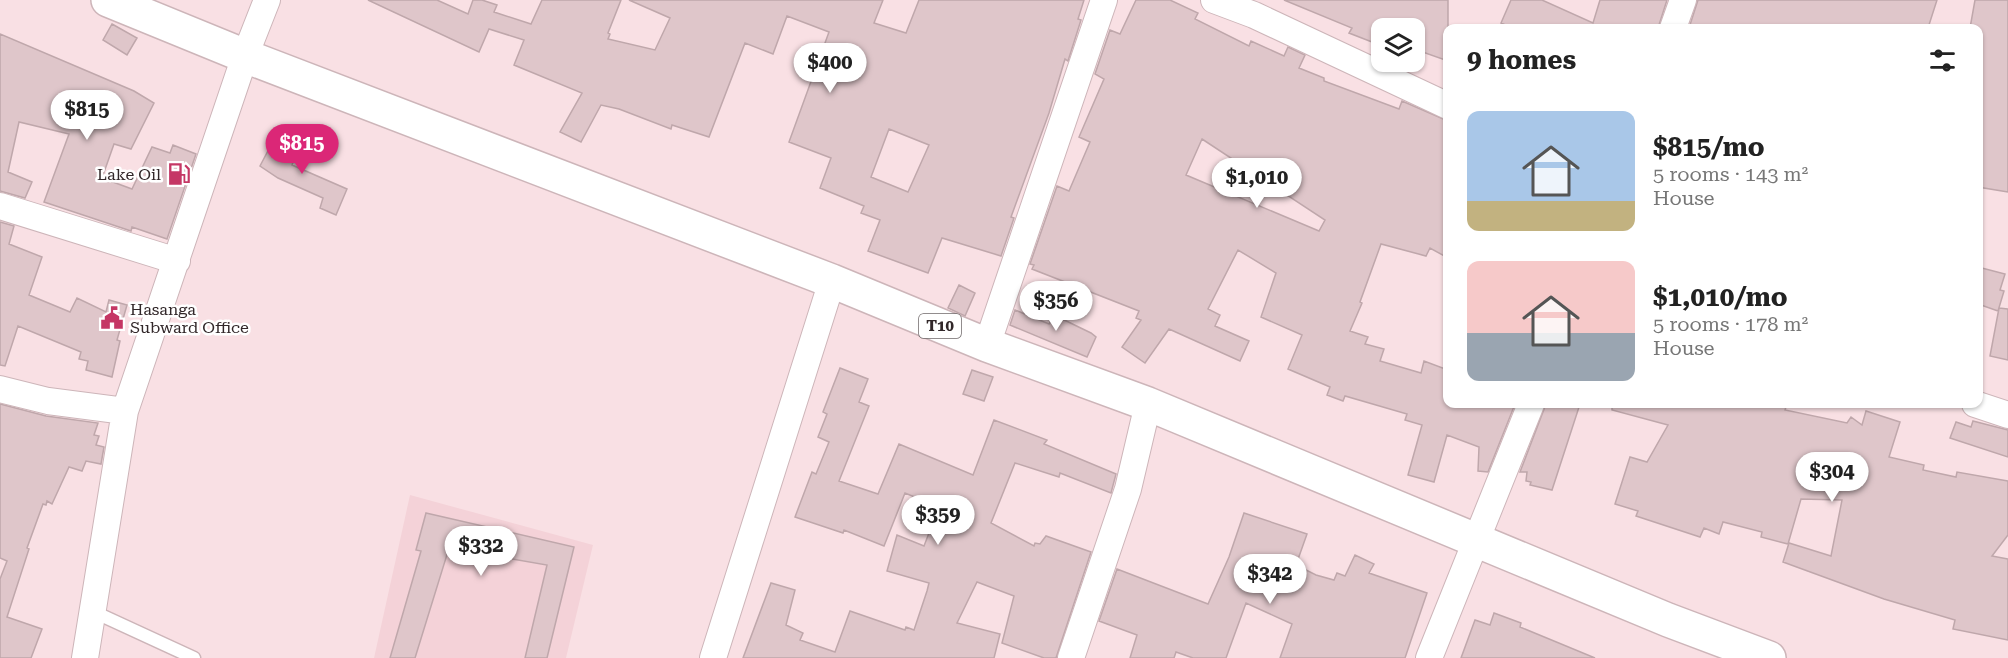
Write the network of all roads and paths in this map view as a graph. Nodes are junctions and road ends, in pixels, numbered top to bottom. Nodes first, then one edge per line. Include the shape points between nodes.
1 (108, 0) edge
2 (267, 0) edge
3 (1104, 0) edge
4 (1214, 0) edge
5 (1683, 0) edge
6 (1674, 24) edge
7 (245, 56) junction
8 (1443, 104) edge
9 (0, 206) edge
10 (177, 261) junction
11 (832, 281) junction
12 (987, 345) junction
13 (0, 389) edge
14 (1148, 404) junction
15 (1983, 407) edge
16 (1529, 408) edge
17 (125, 411) junction
18 (2008, 415) edge
19 (1474, 540) junction
20 (92, 611) junction
21 (85, 658) edge
22 (194, 658) edge
23 (713, 658) edge
24 (1071, 658) edge
25 (1429, 658) edge
26 (1769, 658) edge

1 - 7 highway, T10
2 - 7 street
3 - 12 street
4 - 8 street
5 - 6 street
7 - 10 street
7 - 11 highway, T10
9 - 10 street
10 - 17 street
11 - 12 highway, T10
11 - 23 street
12 - 14 highway, T10
13 - 17 street via 48,401
14 - 19 highway, T10
14 - 24 street via 1128,489
15 - 18 street
16 - 19 street
17 - 20 street
19 - 25 street
19 - 26 highway, T10
20 - 21 street
20 - 22 lane

